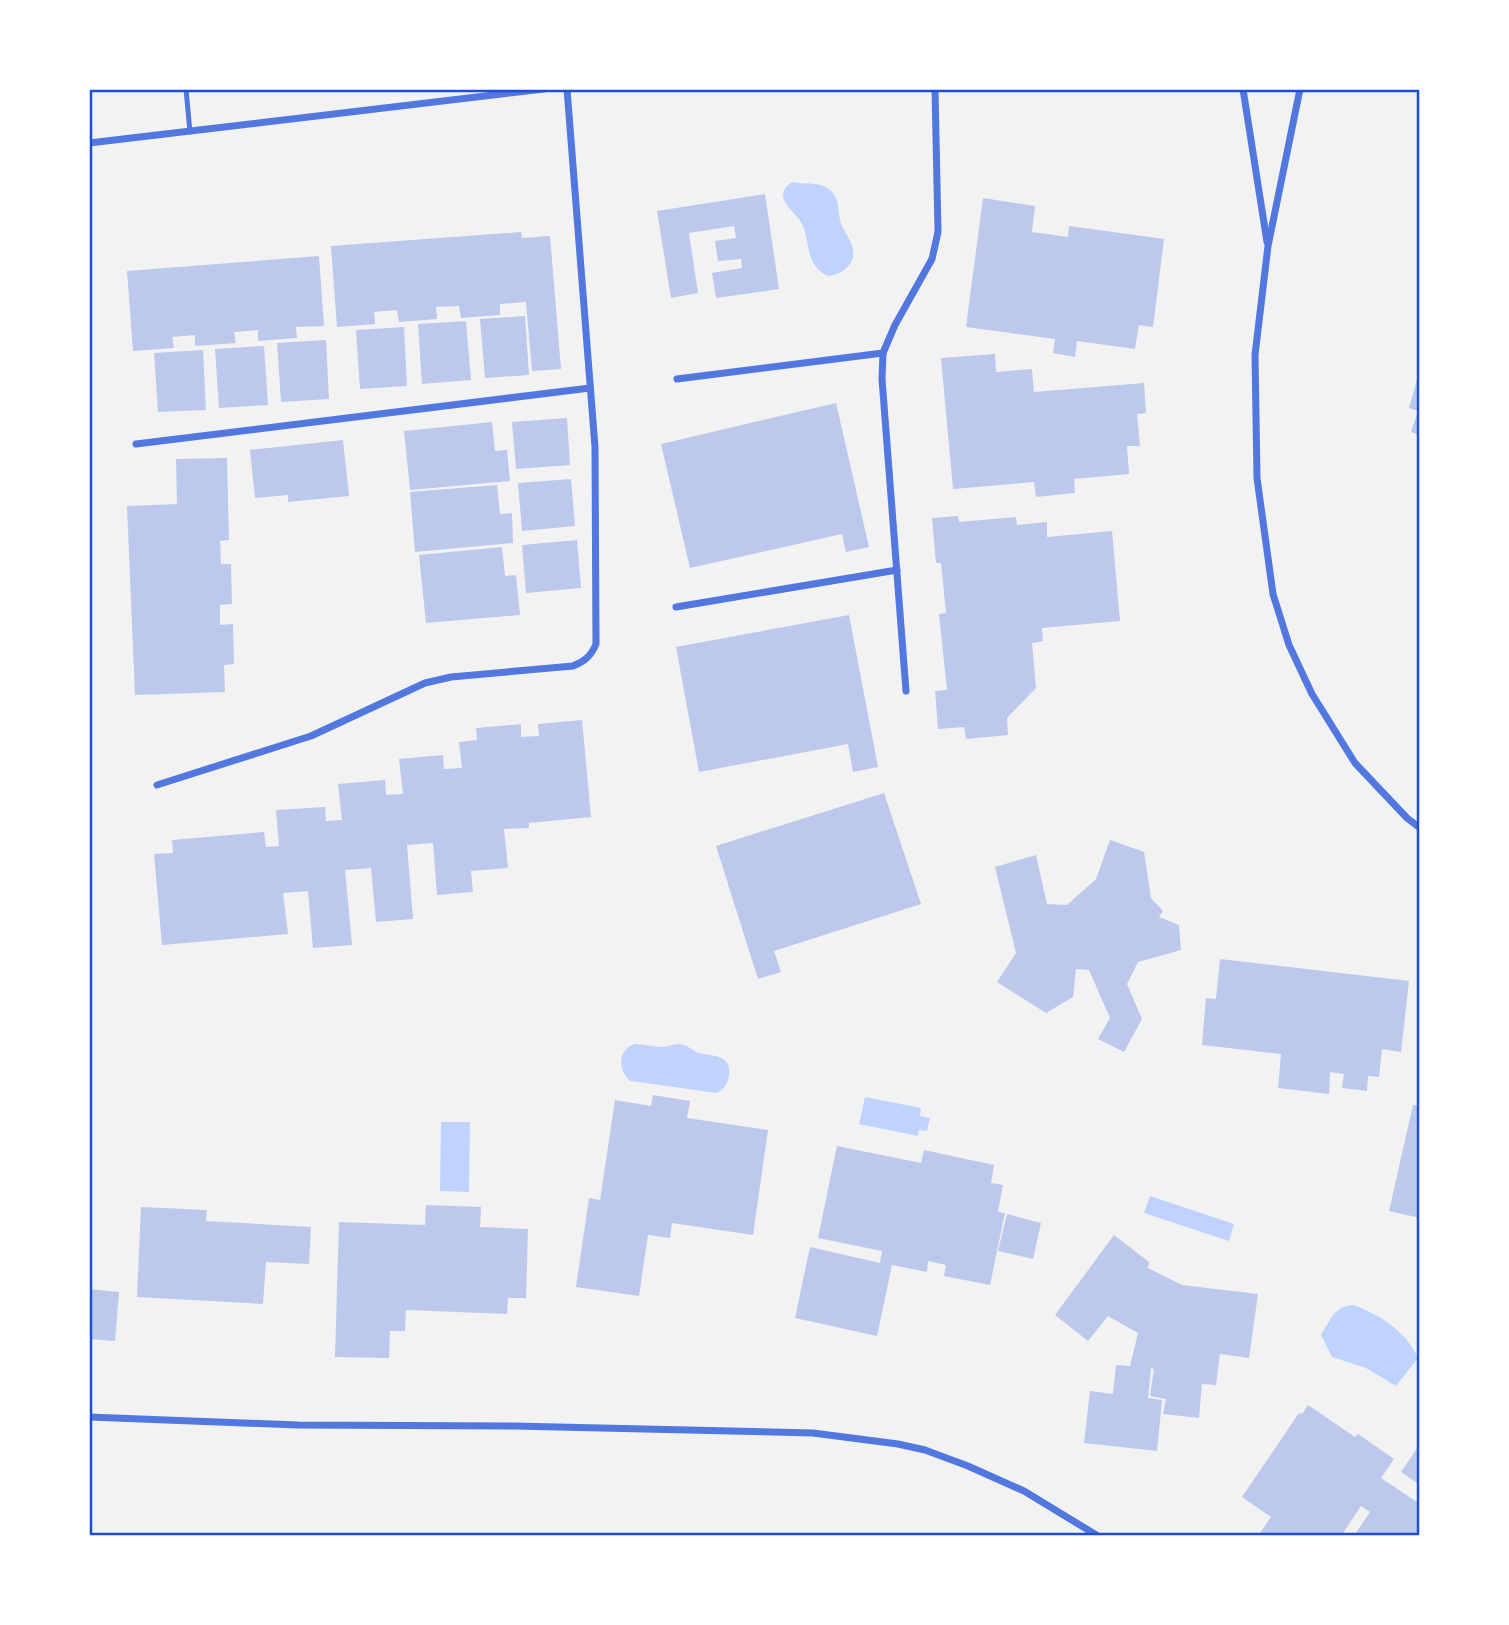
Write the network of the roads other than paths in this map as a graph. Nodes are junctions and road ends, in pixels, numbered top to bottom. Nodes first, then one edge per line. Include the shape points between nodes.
1 (186, 89) edge
2 (544, 89) edge
3 (566, 89) edge
4 (935, 89) edge
5 (1243, 89) edge
6 (1300, 89) edge
7 (190, 132) junction
8 (89, 143) edge
9 (1268, 246) junction
10 (883, 353) junction
11 (677, 379) dead end
12 (590, 388) junction
13 (136, 444) dead end
14 (897, 570) junction
15 (676, 607) dead end
16 (906, 691) dead end
17 (157, 785) dead end
18 (1420, 828) edge
19 (89, 1417) edge
20 (1098, 1536) edge

1 - 7 lane
2 - 7 street
3 - 12 street
4 - 10 street via 937,232 932,259
5 - 9 street
6 - 9 street
7 - 8 street
9 - 18 street via 1255,355 1257,478 1273,594 1289,645 1312,694 1355,763
10 - 11 street
10 - 14 street
12 - 13 street
12 - 17 street via 595,447 596,644 585,661 425,683 311,736
14 - 15 street
14 - 16 street
19 - 20 street via 813,1433 925,1450 1024,1491

